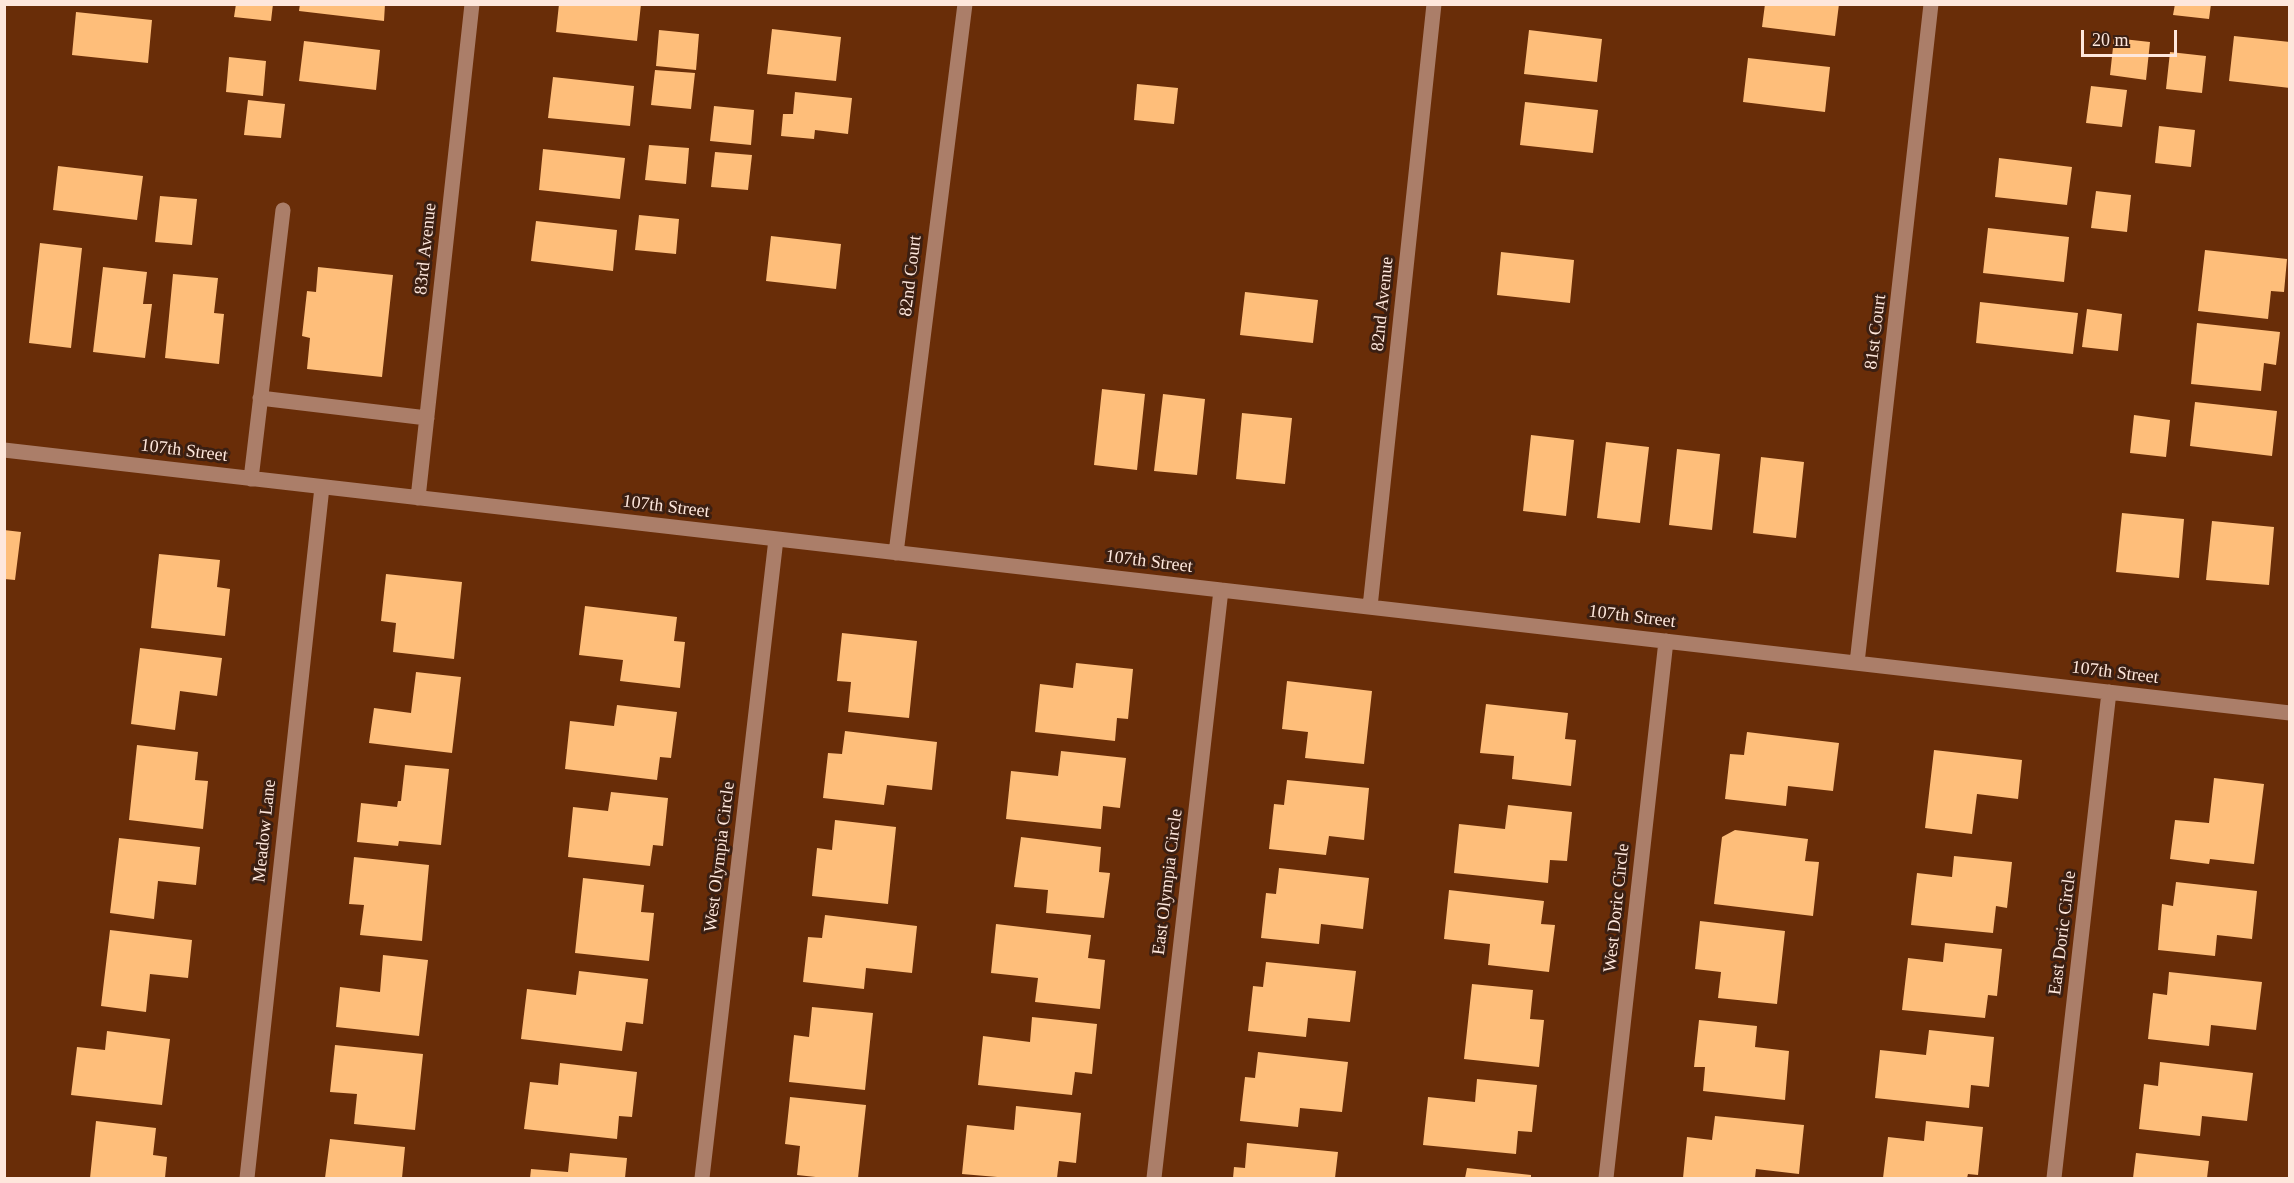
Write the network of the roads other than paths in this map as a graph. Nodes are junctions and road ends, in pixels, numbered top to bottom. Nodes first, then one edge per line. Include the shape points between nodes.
1 (472, 4) edge
2 (965, 4) edge
3 (1434, 4) edge
4 (1931, 4) edge
5 (283, 210) dead end
6 (260, 398) junction
7 (427, 418) junction
8 (4, 450) edge
9 (251, 478) junction
10 (322, 487) junction
11 (418, 498) junction
12 (776, 539) junction
13 (896, 553) junction
14 (1221, 590) junction
15 (1370, 607) junction
16 (1666, 641) junction
17 (1857, 663) junction
18 (2109, 692) junction
19 (2289, 712) edge
20 (247, 1179) edge
21 (702, 1179) edge
22 (1154, 1179) edge
23 (1606, 1179) edge
24 (2054, 1179) edge

1 - 7 street, 83rd Avenue
2 - 13 street, 82nd Court
3 - 15 street, 82nd Avenue
4 - 17 street, 81st Court
5 - 6 street
6 - 7 street
6 - 9 street
7 - 11 street, 83rd Avenue
8 - 9 street, 107th Street
9 - 10 street, 107th Street
10 - 11 street, 107th Street
10 - 20 street, Meadow Lane
11 - 12 street, 107th Street
12 - 13 street, 107th Street
12 - 21 street, West Olympia Circle
13 - 14 street, 107th Street
14 - 15 street, 107th Street
14 - 22 street, East Olympia Circle
15 - 16 street, 107th Street
16 - 17 street, 107th Street
16 - 23 street, West Doric Circle
17 - 18 street, 107th Street
18 - 19 street, 107th Street
18 - 24 street, East Doric Circle

